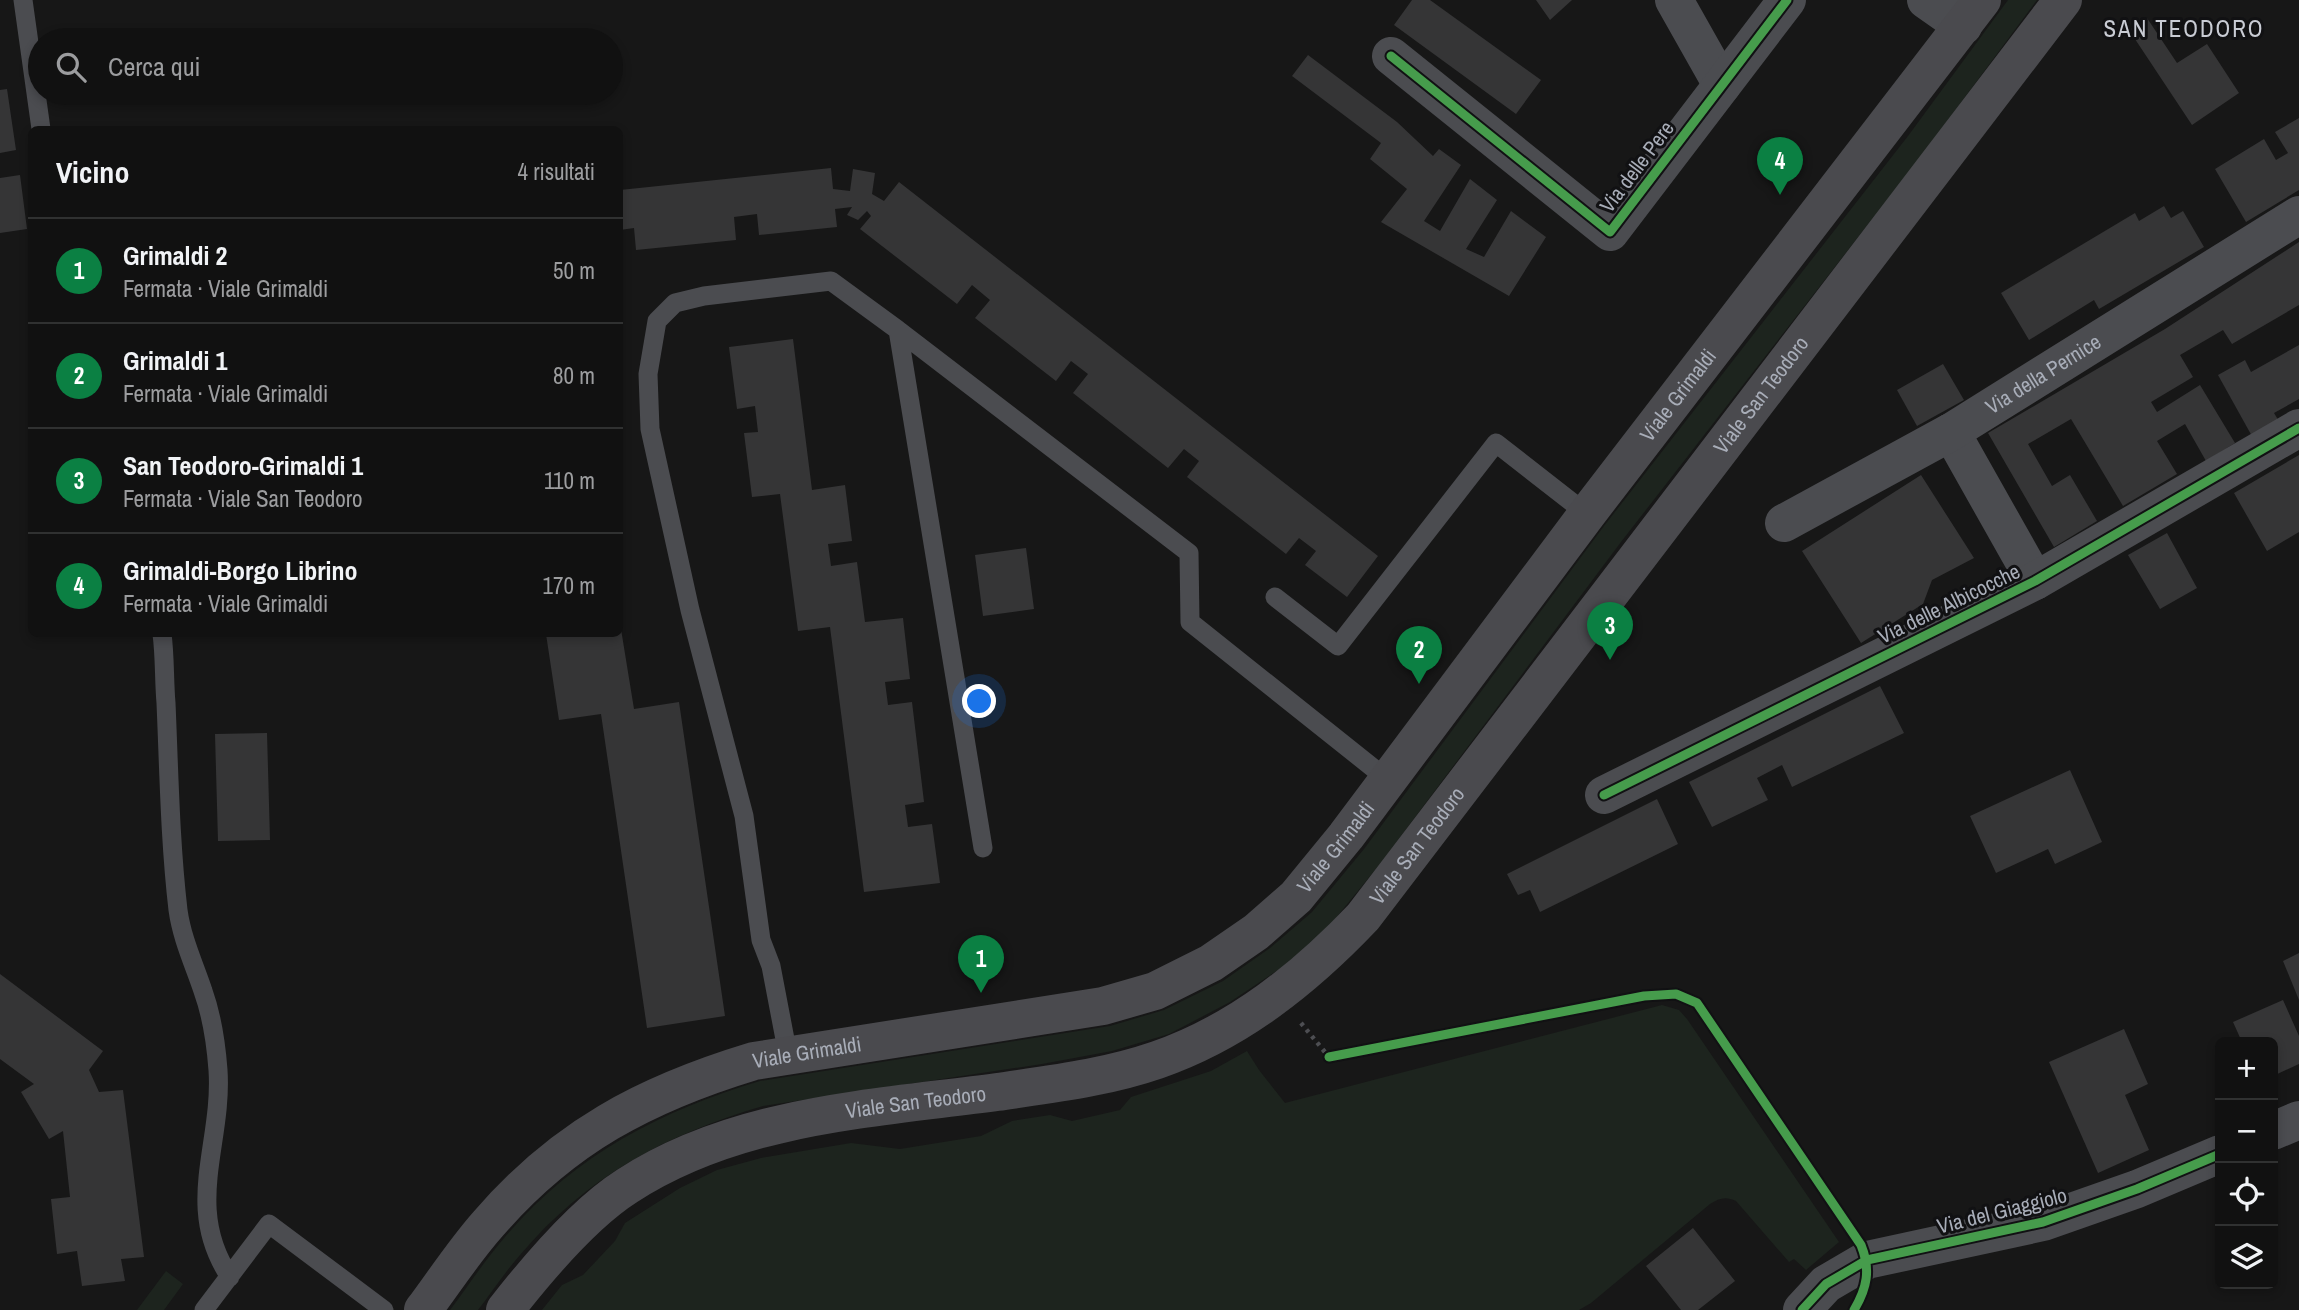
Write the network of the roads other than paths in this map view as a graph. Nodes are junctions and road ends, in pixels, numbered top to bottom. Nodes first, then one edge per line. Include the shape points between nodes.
1 (23, 0) edge
2 (1674, 0) edge
3 (1787, 0) edge
4 (1926, 0) edge
5 (2063, 0) edge
6 (1972, 13) edge
7 (28, 36) edge
8 (1391, 56) dead end
9 (1722, 85) junction
10 (38, 105) edge
11 (40, 126) edge
12 (2299, 215) edge
13 (898, 330) junction
14 (2299, 428) edge
15 (1951, 432) junction
16 (1587, 514) junction
17 (1784, 523) dead end
18 (2035, 581) junction
19 (1275, 597) dead end
20 (162, 637) edge
21 (1387, 779) junction
22 (1604, 794) dead end
23 (983, 848) dead end
24 (788, 1055) junction
25 (2299, 1120) edge
26 (2278, 1129) edge
27 (2215, 1155) edge
28 (230, 1276) junction
29 (204, 1310) edge
30 (384, 1310) edge
31 (423, 1310) edge
32 (505, 1310) edge
33 (1802, 1310) edge

1 - 7 lane
2 - 9 street
3 - 9 street, Via delle Pere
4 - 6 street
5 - 32 main road, Viale San Teodoro via 1363,917 1292,986 1199,1043 1110,1074 821,1116 720,1140 625,1187 588,1218
6 - 16 main road, Viale Grimaldi
8 - 9 street, Via delle Pere via 1610,232
10 - 11 lane
12 - 15 street, Via della Pernice
13 - 21 lane via 1189,553 1190,622
13 - 23 lane
13 - 24 lane via 831,281 704,296 675,303 657,321 648,374 650,429 690,610 744,816 761,940 771,966
14 - 18 street, Via delle Albicocche
15 - 17 street, Via della Pernice
15 - 18 street
16 - 19 lane via 1496,443 1338,646
16 - 21 main road, Viale Grimaldi
18 - 22 street, Via delle Albicocche
20 - 28 lane via 179,914 214,1035 218,1073 207,1224 216,1257
21 - 24 main road, Viale Grimaldi via 1296,898 1212,963 1154,991 1037,1018
24 - 31 main road, Viale Grimaldi via 713,1074 611,1119 583,1138 509,1201
25 - 26 street
27 - 33 street, Via del Giaggiolo via 2043,1222 1856,1264 1826,1284
28 - 29 lane
28 - 30 lane via 270,1224

